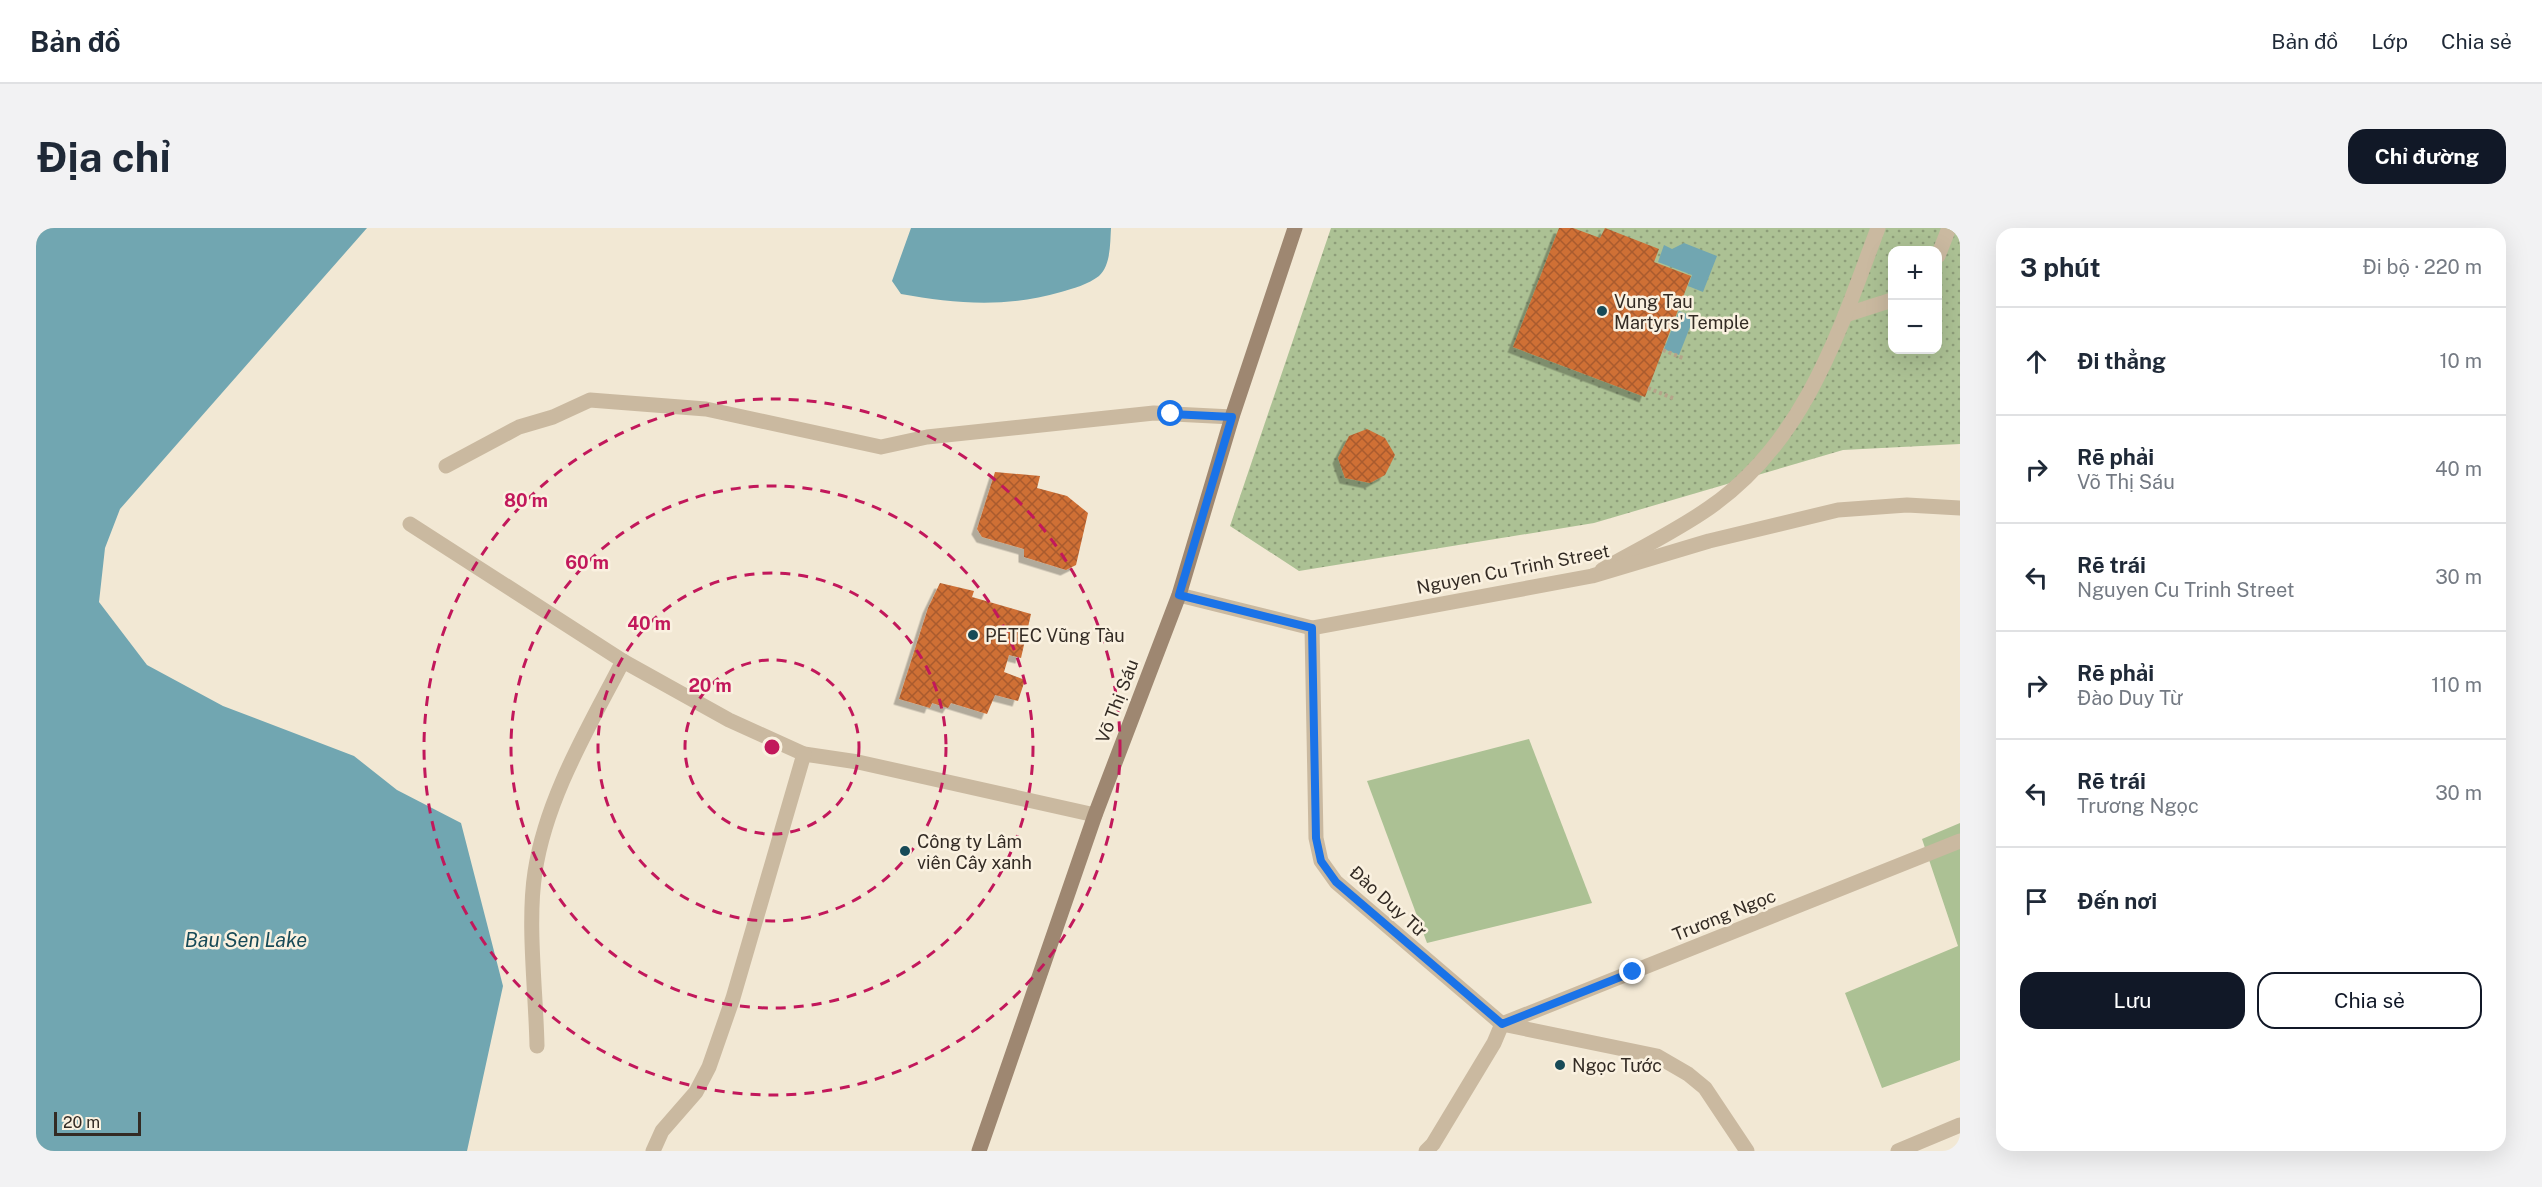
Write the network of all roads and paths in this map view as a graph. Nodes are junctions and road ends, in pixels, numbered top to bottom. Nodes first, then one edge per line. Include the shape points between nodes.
1 (1295, 228) edge
2 (1878, 228) edge
3 (1949, 228) edge
4 (1942, 246) edge
5 (1888, 302) edge
6 (1845, 315) junction
7 (1663, 350) dead end
8 (1685, 359) dead end
9 (1648, 388) dead end
10 (1675, 399) dead end
11 (1232, 417) junction
12 (446, 466) dead end
13 (1960, 508) edge
14 (410, 524) dead end
15 (1592, 576) junction
16 (1179, 595) junction
17 (1312, 628) junction
18 (623, 661) junction
19 (804, 754) junction
20 (1095, 815) junction
21 (1960, 841) edge
22 (1502, 1024) junction
23 (537, 1046) dead end
24 (1960, 1125) edge
25 (653, 1151) edge
26 (979, 1151) edge
27 (1426, 1151) edge
28 (1747, 1151) edge
29 (1899, 1151) edge

1 - 11 main road, Võ Thị Sáu
2 - 6 street
3 - 4 street
5 - 6 street
6 - 15 street via 1810,396 1761,463 1710,508
7 - 8 path
9 - 10 path
11 - 12 street via 1154,413 927,437 882,447 705,409 590,400 519,428
11 - 16 main road, Võ Thị Sáu
13 - 15 street, Nguyen Cu Trinh Street via 1907,504 1838,510 1709,541
14 - 18 street
15 - 17 street, Nguyen Cu Trinh Street
16 - 17 street, Nguyen Cu Trinh Street
16 - 20 main road, Võ Thị Sáu
17 - 22 street, Đào Duy Từ via 1316,838 1321,861 1336,882
18 - 19 street via 729,720
18 - 23 street via 566,776 545,831 535,872 532,908
19 - 20 street via 858,762
19 - 25 street via 709,1067 696,1092 662,1131
20 - 26 main road, Võ Thị Sáu
21 - 22 street, Trương Ngọc
22 - 27 street
22 - 28 street, Đào Duy Từ via 1657,1056 1705,1088
24 - 29 street

